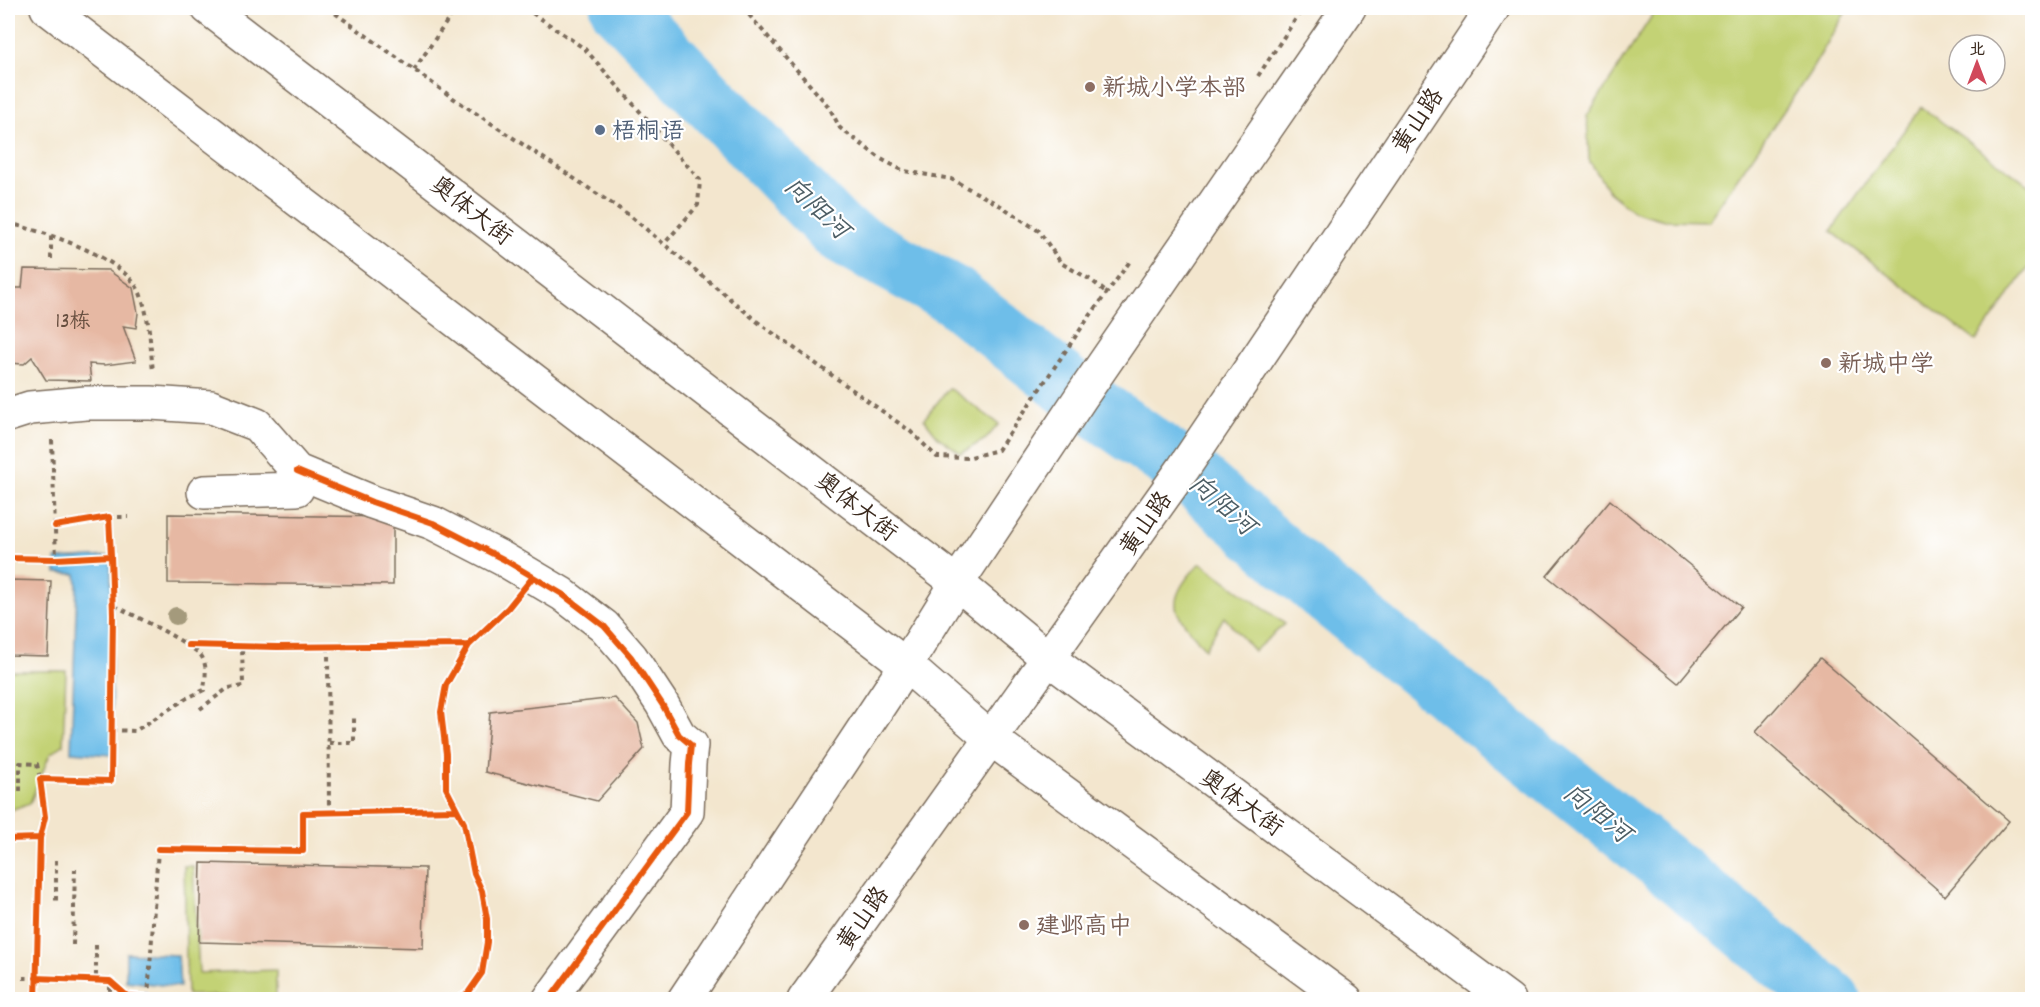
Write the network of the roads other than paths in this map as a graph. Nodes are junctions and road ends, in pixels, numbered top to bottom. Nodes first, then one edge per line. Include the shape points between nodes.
1 (46, 8) edge
2 (208, 8) edge
3 (1349, 8) edge
4 (1493, 8) edge
5 (8, 415) edge
6 (297, 471) junction
7 (204, 492) dead end
8 (957, 583) junction
9 (1049, 659) junction
10 (906, 665) junction
11 (990, 738) junction
12 (549, 999) edge
13 (684, 999) edge
14 (804, 999) edge
15 (1346, 999) edge
16 (1509, 999) edge

1 - 10 main road
2 - 8 main road, 奥体大街
3 - 8 main road
4 - 9 main road, 黄山路 via 1183,469
5 - 6 main road via 30,408 86,403 211,407 257,425
6 - 7 main road via 297,489
6 - 12 main road via 433,523 562,594 604,626 631,657 678,735 691,745 687,812
8 - 9 main road, 奥体大街
8 - 10 main road
9 - 11 main road, 黄山路
9 - 16 main road, 奥体大街
10 - 11 main road
10 - 13 main road
11 - 14 main road, 黄山路
11 - 15 main road

